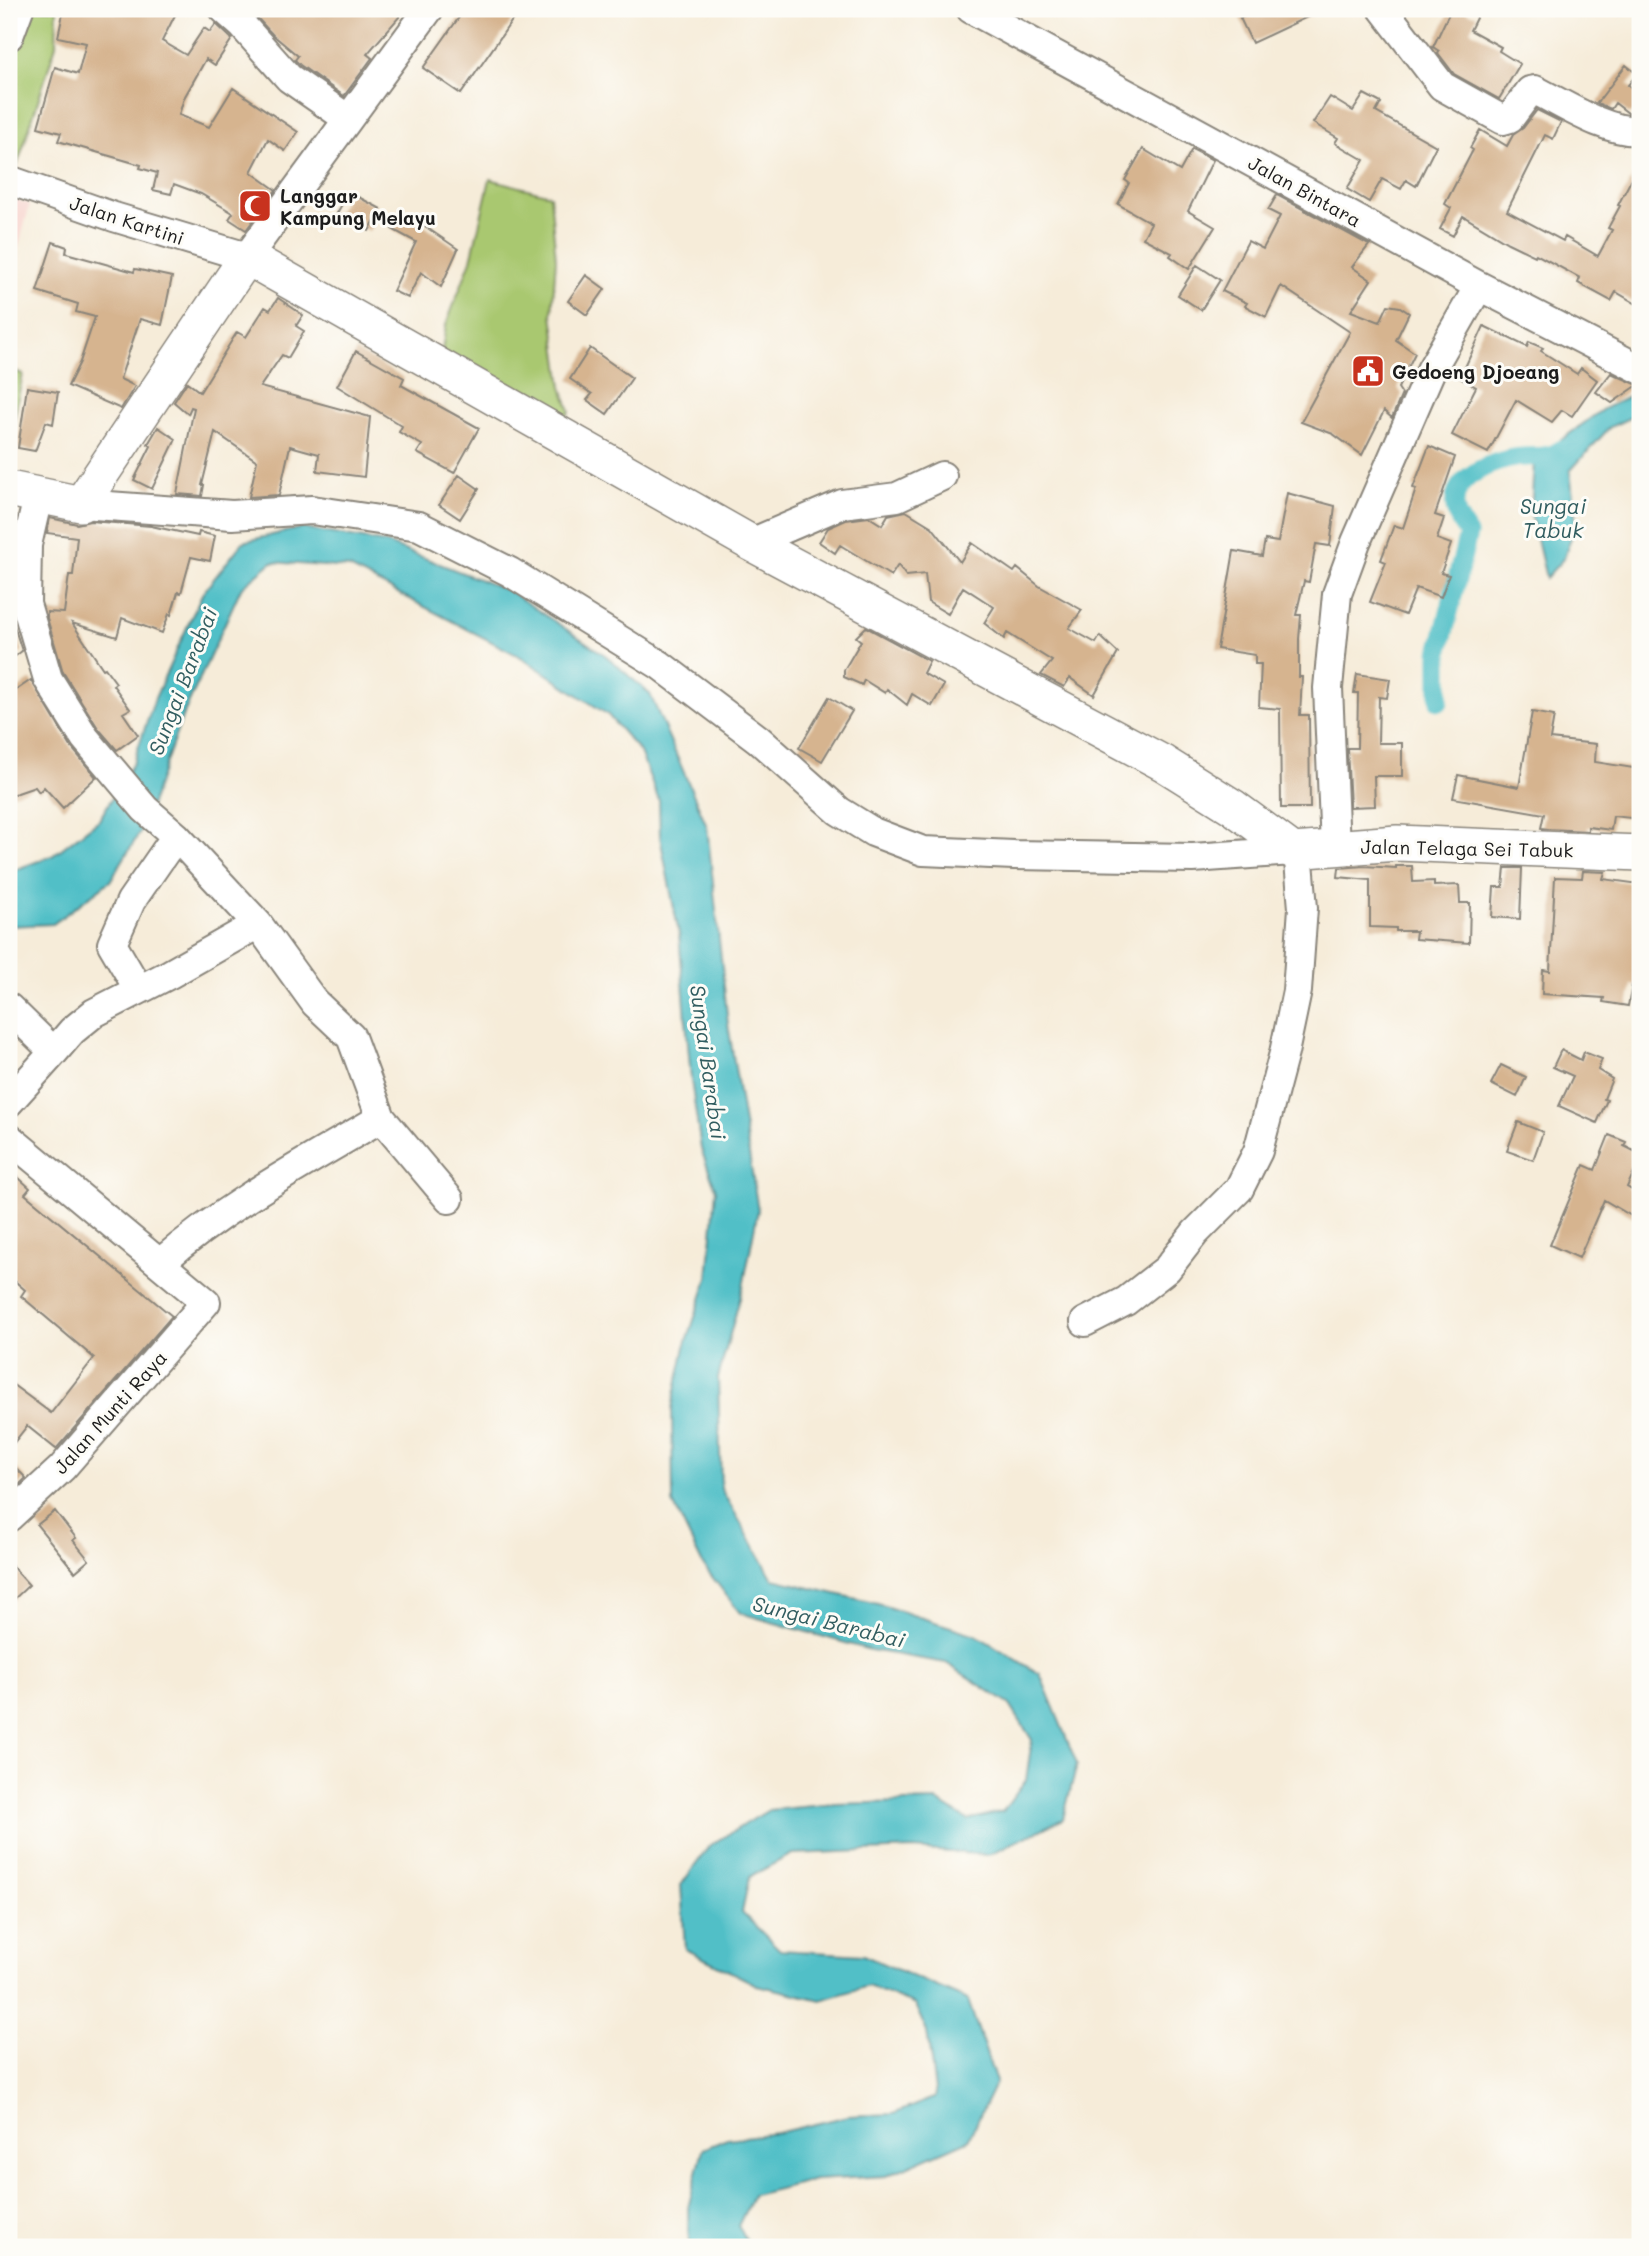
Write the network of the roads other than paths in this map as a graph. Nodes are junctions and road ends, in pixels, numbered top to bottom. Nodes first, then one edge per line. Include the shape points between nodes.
1 (19, 9) edge
2 (224, 9) edge
3 (971, 9) edge
4 (1383, 9) edge
5 (418, 13) edge
6 (9, 36) edge
7 (348, 120) junction
8 (1640, 131) edge
9 (9, 180) edge
10 (247, 257) junction
11 (1479, 286) junction
12 (1640, 369) edge
13 (942, 476) dead end
14 (24, 493) edge
15 (82, 504) junction
16 (751, 543) junction
17 (176, 836) junction
18 (1335, 848) junction
19 (1296, 851) junction
20 (1640, 853) edge
21 (258, 924) junction
22 (139, 990) junction
23 (9, 1007) edge
24 (54, 1052) junction
25 (9, 1102) edge
26 (381, 1118) junction
27 (9, 1138) edge
28 (449, 1199) dead end
29 (160, 1263) junction
30 (1085, 1322) dead end
31 (9, 1517) edge

1 - 6 street
2 - 7 street via 289,78
3 - 11 street, Jalan Bintara
4 - 8 street via 1442,86 1493,115 1508,120 1535,90 1591,119
5 - 7 street
7 - 10 street
9 - 10 street, Jalan Kartini
10 - 15 main road
10 - 16 main road
11 - 12 street, Jalan Bintara
11 - 18 street via 1431,370 1337,594 1328,688
13 - 16 street via 897,497 842,504
14 - 15 main road
14 - 17 street via 26,604 48,679 85,738 145,809
15 - 19 street via 232,514 312,510 419,526 510,572 660,665 758,739 839,811 873,832 923,851 1193,858
16 - 19 main road via 1163,763
17 - 21 street
17 - 22 street via 131,901 112,944
18 - 19 main road, Jalan Telaga Sei Tabuk
18 - 20 main road, Jalan Telaga Sei Tabuk via 1397,843
19 - 30 street via 1303,908 1297,991 1258,1151 1239,1189 1167,1269 1126,1301
21 - 22 street
21 - 26 street via 315,1003 351,1037
22 - 24 street via 94,1013
23 - 24 street
24 - 25 street
26 - 28 street
26 - 29 street via 254,1193 198,1230
27 - 29 street
29 - 31 street, Jalan Munti Raya via 206,1302 62,1468

